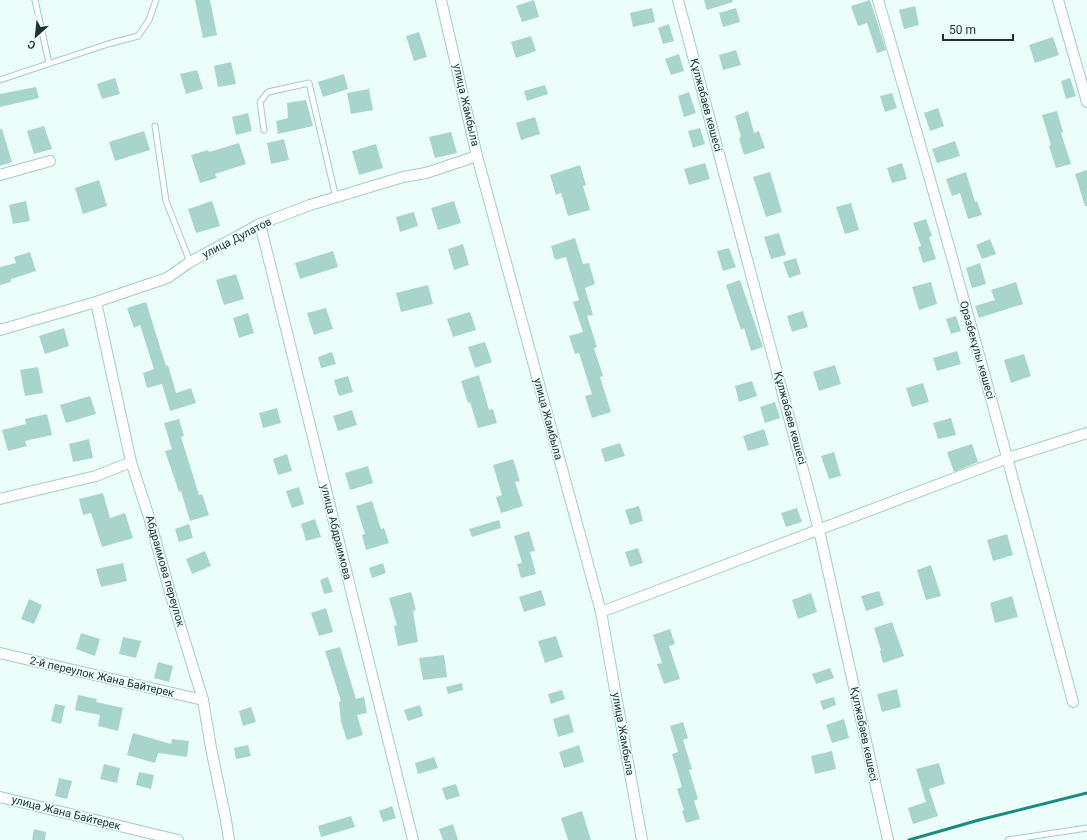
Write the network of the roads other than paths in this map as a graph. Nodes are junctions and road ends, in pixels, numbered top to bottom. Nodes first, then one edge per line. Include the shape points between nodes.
1 (35, 0) edge
2 (156, 0) edge
3 (441, 0) edge
4 (678, 0) edge
5 (878, 0) edge
6 (1058, 0) edge
7 (49, 64) junction
8 (0, 80) edge
9 (1087, 102) edge
10 (155, 126) dead end
11 (264, 130) dead end
12 (477, 156) junction
13 (50, 161) dead end
14 (0, 174) edge
15 (336, 198) junction
16 (260, 224) junction
17 (190, 262) junction
18 (96, 302) junction
19 (0, 330) edge
20 (1087, 433) edge
21 (1008, 458) junction
22 (131, 462) junction
23 (0, 499) edge
24 (819, 530) junction
25 (601, 612) junction
26 (0, 653) edge
27 (203, 700) junction
28 (1073, 702) dead end
29 (0, 798) edge
30 (1087, 828) edge
31 (1033, 838) edge
32 (888, 839) edge
33 (178, 840) edge
34 (229, 840) edge
35 (413, 840) edge
36 (642, 840) edge
37 (1008, 840) edge

1 - 7 lane
2 - 7 lane via 149,20 138,36
3 - 12 street, улица Жамбыла
4 - 24 street, Құлжабаев көшесі
5 - 21 street, Оразбекұлы көшесі
6 - 9 street
7 - 8 lane
10 - 17 lane via 166,201
11 - 15 lane via 260,102 268,92 309,83
12 - 15 street, улица Дулатов
12 - 25 street, улица Жамбыла
13 - 14 street
15 - 16 street, улица Дулатов
16 - 17 street, улица Дулатов
16 - 35 street, улица Абдраимова
17 - 18 street, улица Дулатов via 167,278
18 - 19 street, улица Дулатов
18 - 22 street, Абдраимова переулок
20 - 21 street
21 - 24 street
21 - 28 street, Оразбекұлы көшесі
22 - 23 street via 96,476
22 - 27 street, Абдраимова переулок
24 - 25 street
24 - 32 street, Құлжабаев көшесі
25 - 36 street, улица Жамбыла
26 - 27 street, 2-й переулок Жана Байтерек
27 - 34 street, Абдраимова переулок
29 - 33 street, улица Жана Байтерек
30 - 31 lane
31 - 37 lane

